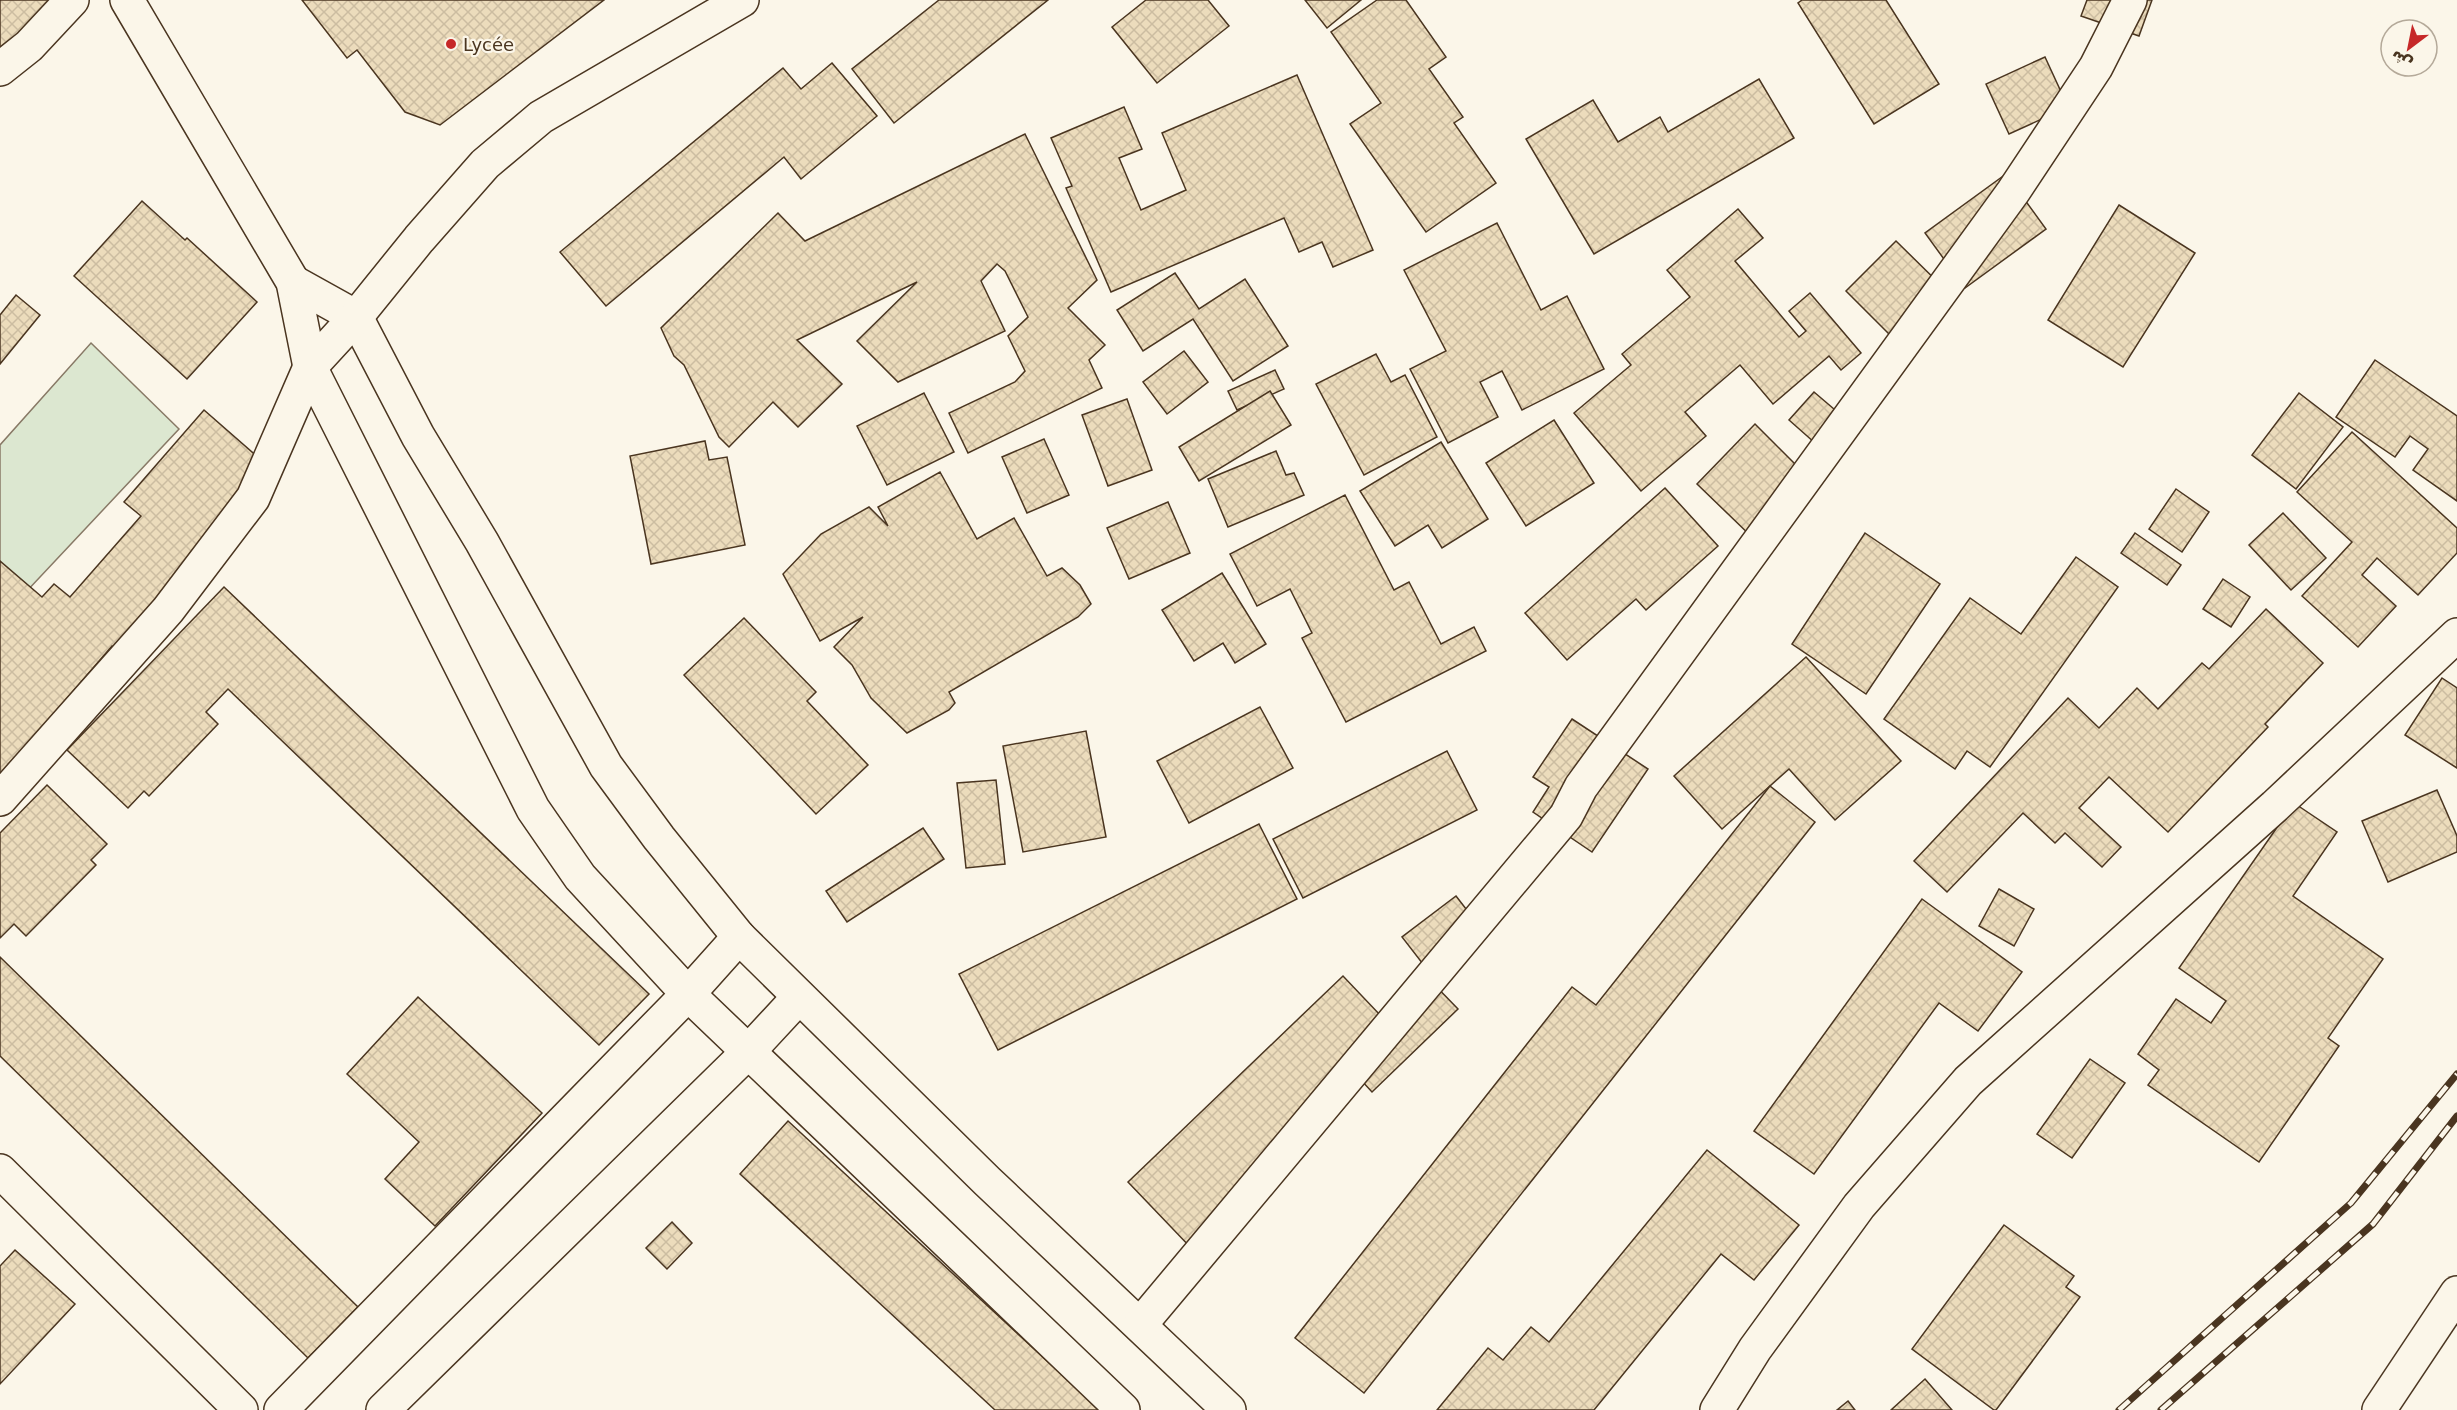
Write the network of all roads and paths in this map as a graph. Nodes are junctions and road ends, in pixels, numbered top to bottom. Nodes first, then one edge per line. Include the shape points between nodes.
1 (72, 0) edge
2 (127, 0) edge
3 (742, 0) edge
4 (2130, 0) edge
5 (0, 69) edge
6 (293, 282) junction
7 (356, 317) junction
8 (310, 367) junction
9 (2457, 635) edge
10 (0, 799) edge
11 (739, 937) junction
12 (688, 994) junction
13 (799, 997) junction
14 (748, 1052) junction
15 (0, 1171) edge
16 (2457, 1293) edge
17 (1140, 1325) junction
18 (240, 1410) edge
19 (281, 1410) edge
20 (383, 1410) edge
21 (1123, 1410) edge
22 (1229, 1410) edge
23 (1717, 1410) edge
24 (2379, 1410) edge

1 - 5 street via 29,46
2 - 6 street
3 - 7 street via 542,117 485,164
4 - 17 street via 2096,67 2013,192 1581,787 1566,816
6 - 7 street
6 - 8 street
7 - 8 street
7 - 11 street via 418,436 482,542 606,766
8 - 10 street via 253,498 168,610
8 - 12 street via 533,809 579,877
9 - 23 street via 2275,806 1968,1081 1859,1206 1755,1349
11 - 12 street
11 - 13 street
12 - 14 street
12 - 19 street
13 - 14 street
13 - 17 street
14 - 20 street
14 - 21 street
15 - 18 street
16 - 24 street
17 - 22 street

